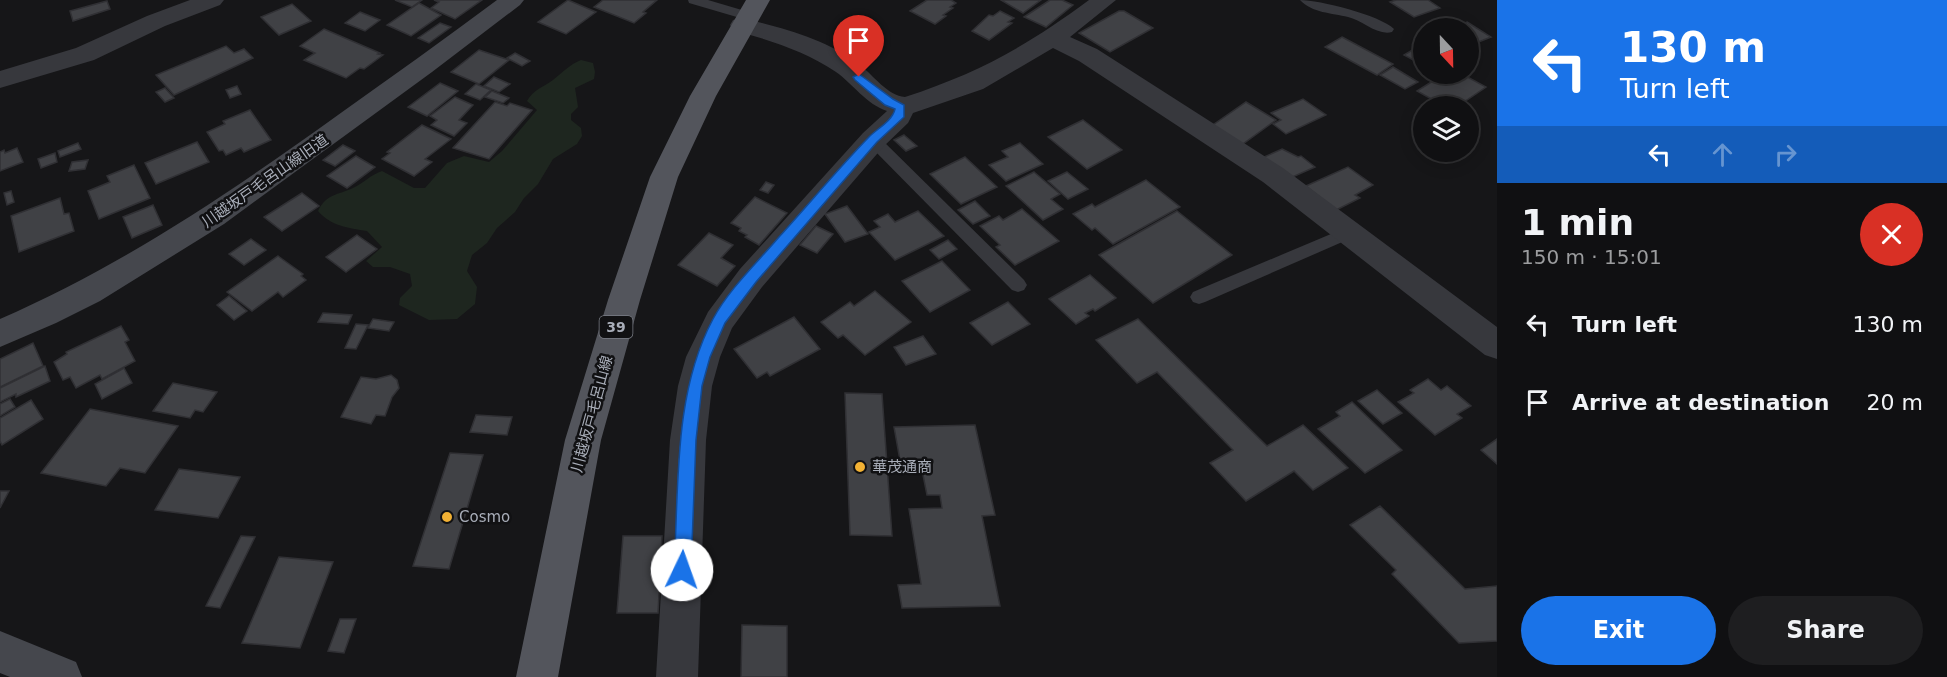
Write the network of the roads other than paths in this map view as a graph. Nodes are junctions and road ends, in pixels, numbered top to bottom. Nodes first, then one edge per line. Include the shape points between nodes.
1 (212, 0) edge
2 (512, 0) edge
3 (694, 0) edge
4 (1104, 0) edge
5 (1306, 0) edge
6 (749, 14) edge
7 (1387, 29) dead end
8 (1053, 38) junction
9 (0, 80) edge
10 (901, 107) junction
11 (873, 140) junction
12 (1350, 232) junction
13 (1018, 285) dead end
14 (1199, 297) dead end
15 (0, 334) edge
16 (1497, 345) edge
17 (0, 652) edge
18 (61, 677) edge
19 (537, 677) edge
20 (677, 677) edge

1 - 9 street via 85,54
2 - 15 street, 川越坂戸毛呂山線旧道 via 211,220 81,296
3 - 6 lane
4 - 8 street
5 - 7 lane
6 - 10 street via 772,33 843,65
6 - 19 main road, 川越坂戸毛呂山線 / 39 via 664,177 624,300 583,440
8 - 10 street via 1006,67 942,96
8 - 12 street via 1088,55 1273,175
10 - 11 street via 899,117
11 - 13 lane
11 - 20 street via 751,278 719,321 703,357 688,440
12 - 14 lane
12 - 16 street
17 - 18 street

